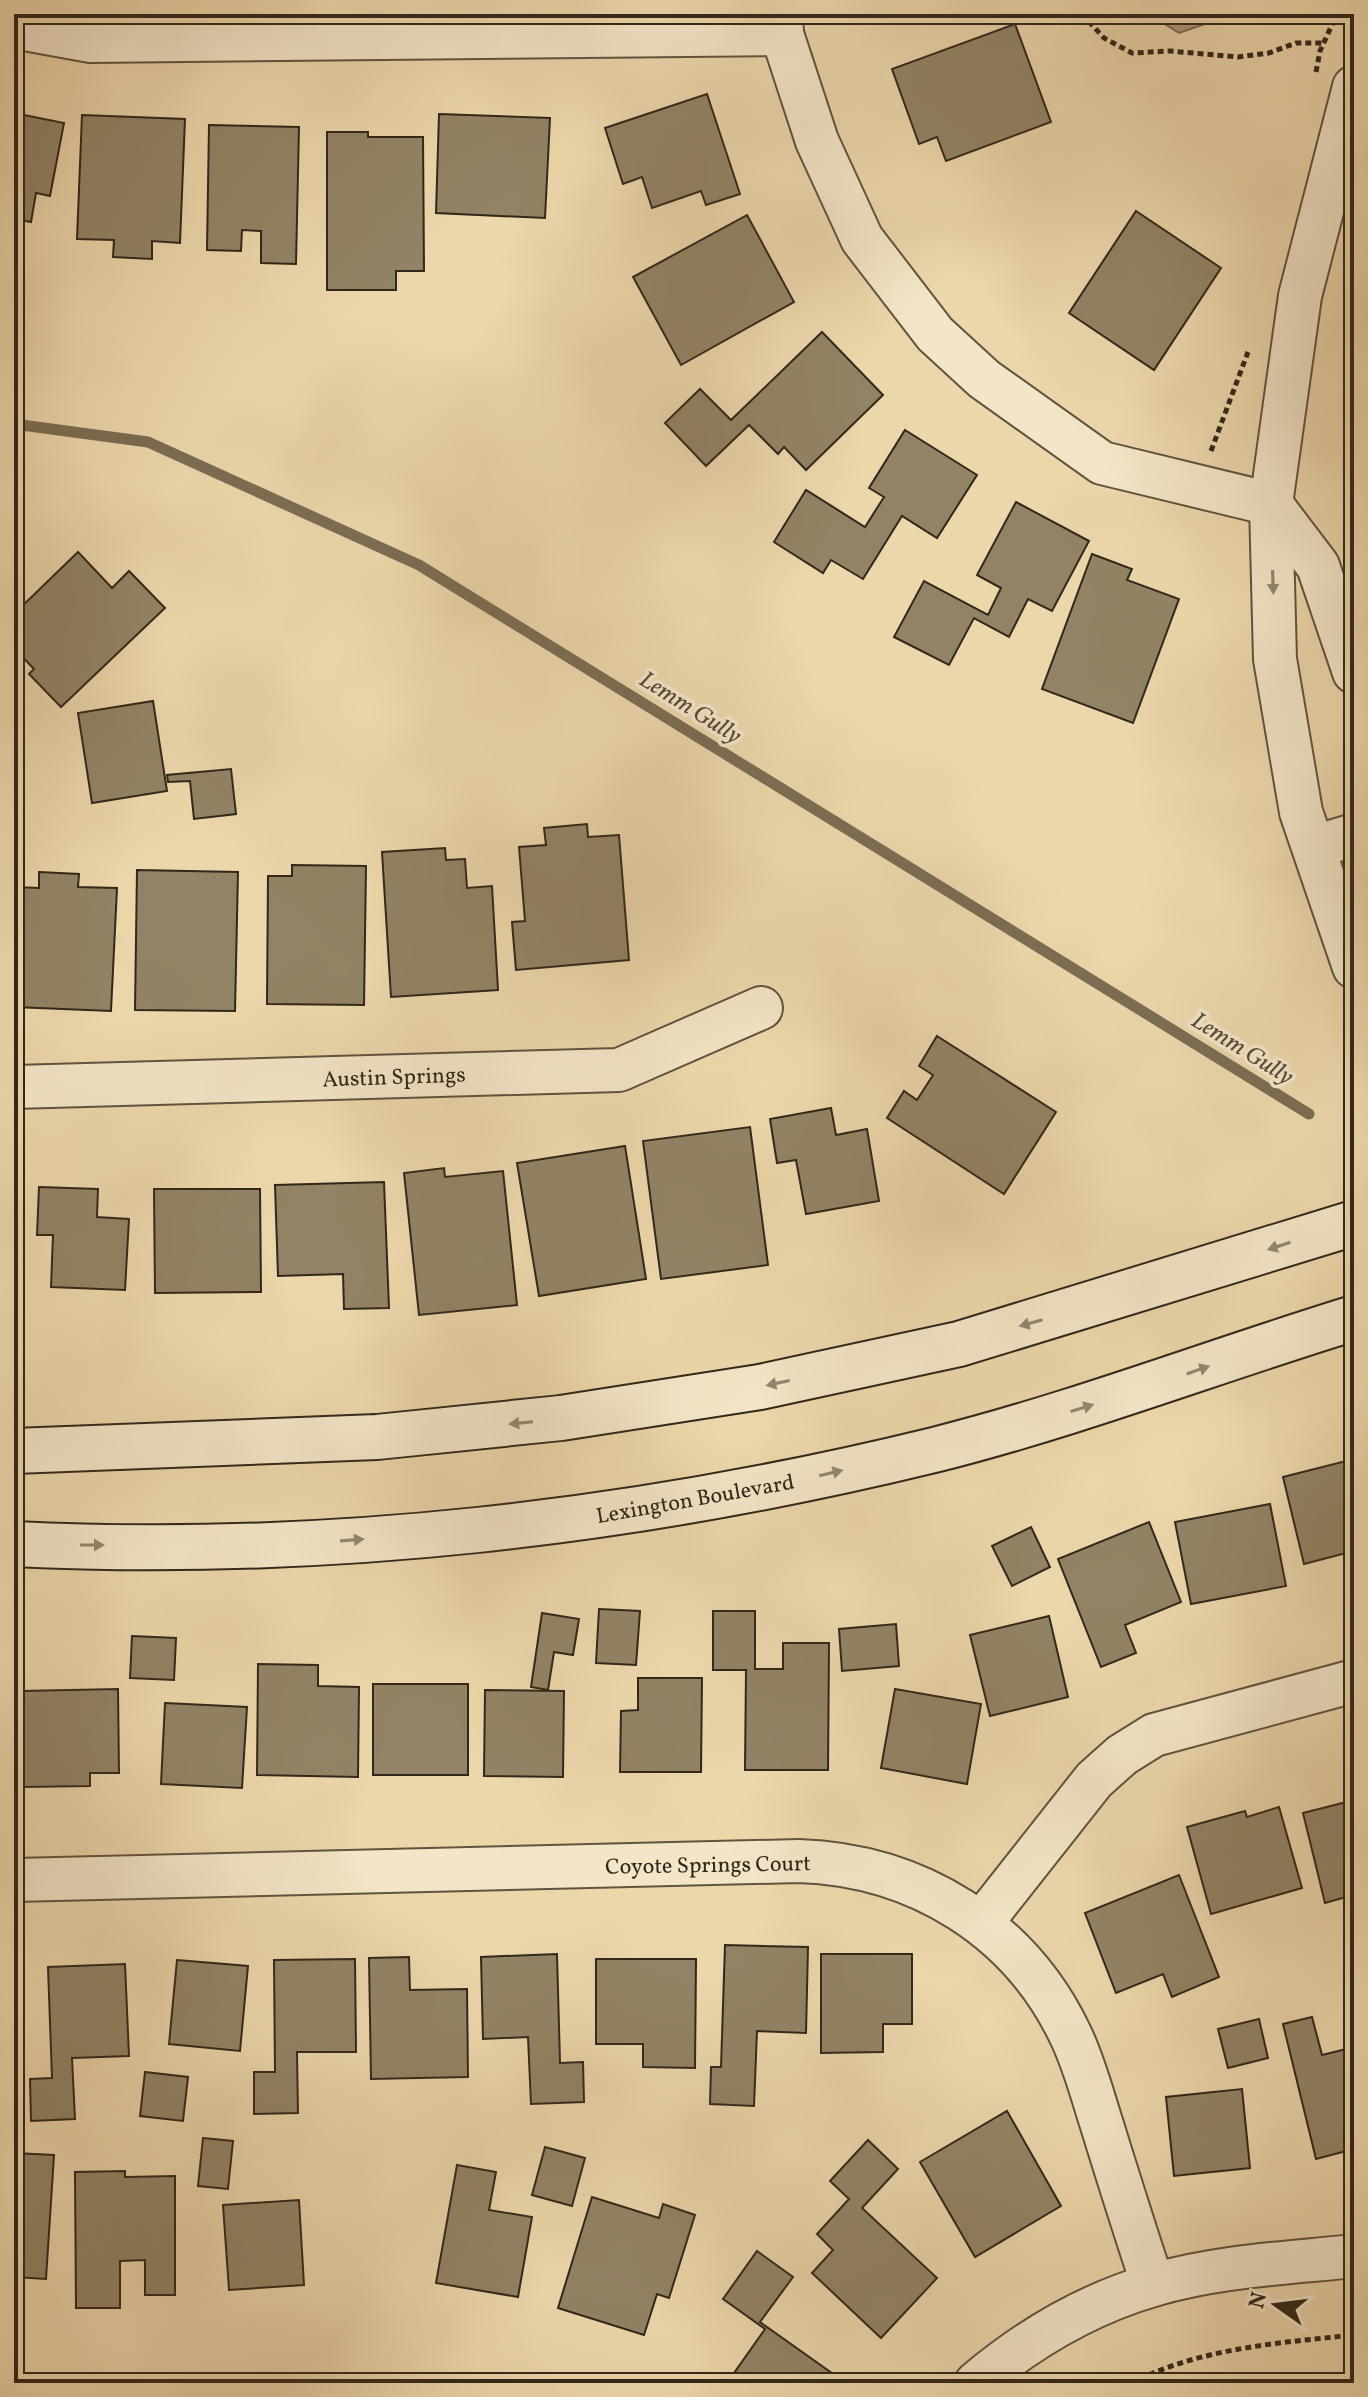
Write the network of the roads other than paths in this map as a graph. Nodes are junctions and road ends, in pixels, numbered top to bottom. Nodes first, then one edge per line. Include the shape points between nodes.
1 (782, 24) edge
2 (14, 27) edge
3 (1354, 87) edge
4 (1271, 504) junction
5 (1354, 672) edge
6 (1354, 835) edge
7 (1314, 847) junction
8 (1354, 967) edge
9 (761, 1008) dead end
10 (14, 1087) edge
11 (1354, 1223) edge
12 (1354, 1318) edge
13 (14, 1451) edge
14 (14, 1544) edge
15 (1354, 1681) edge
16 (14, 1880) edge
17 (982, 1922) junction
18 (1354, 2256) edge
19 (1153, 2285) junction
20 (976, 2383) edge

1 - 2 street via 91,41
1 - 4 street via 817,141 862,239 935,334 984,379 1102,463
3 - 4 street via 1300,296
4 - 5 street via 1318,566
4 -> 7 street via 1275,659 1301,812
6 - 7 street
7 - 8 street
9 - 10 street, Austin Springs via 619,1070
11 -> 13 main road via 959,1344 745,1389 561,1418 377,1437
14 -> 12 main road, Lexington Boulevard via 337,1541 650,1509 936,1449 1078,1410
15 - 17 street via 1154,1735 1122,1755 1094,1780
16 - 17 street, Coyote Springs Court via 829,1862 916,1886
17 - 19 street, Coyote Springs Court via 1034,1974 1072,2037
18 - 19 street
19 - 20 street via 1076,2316

